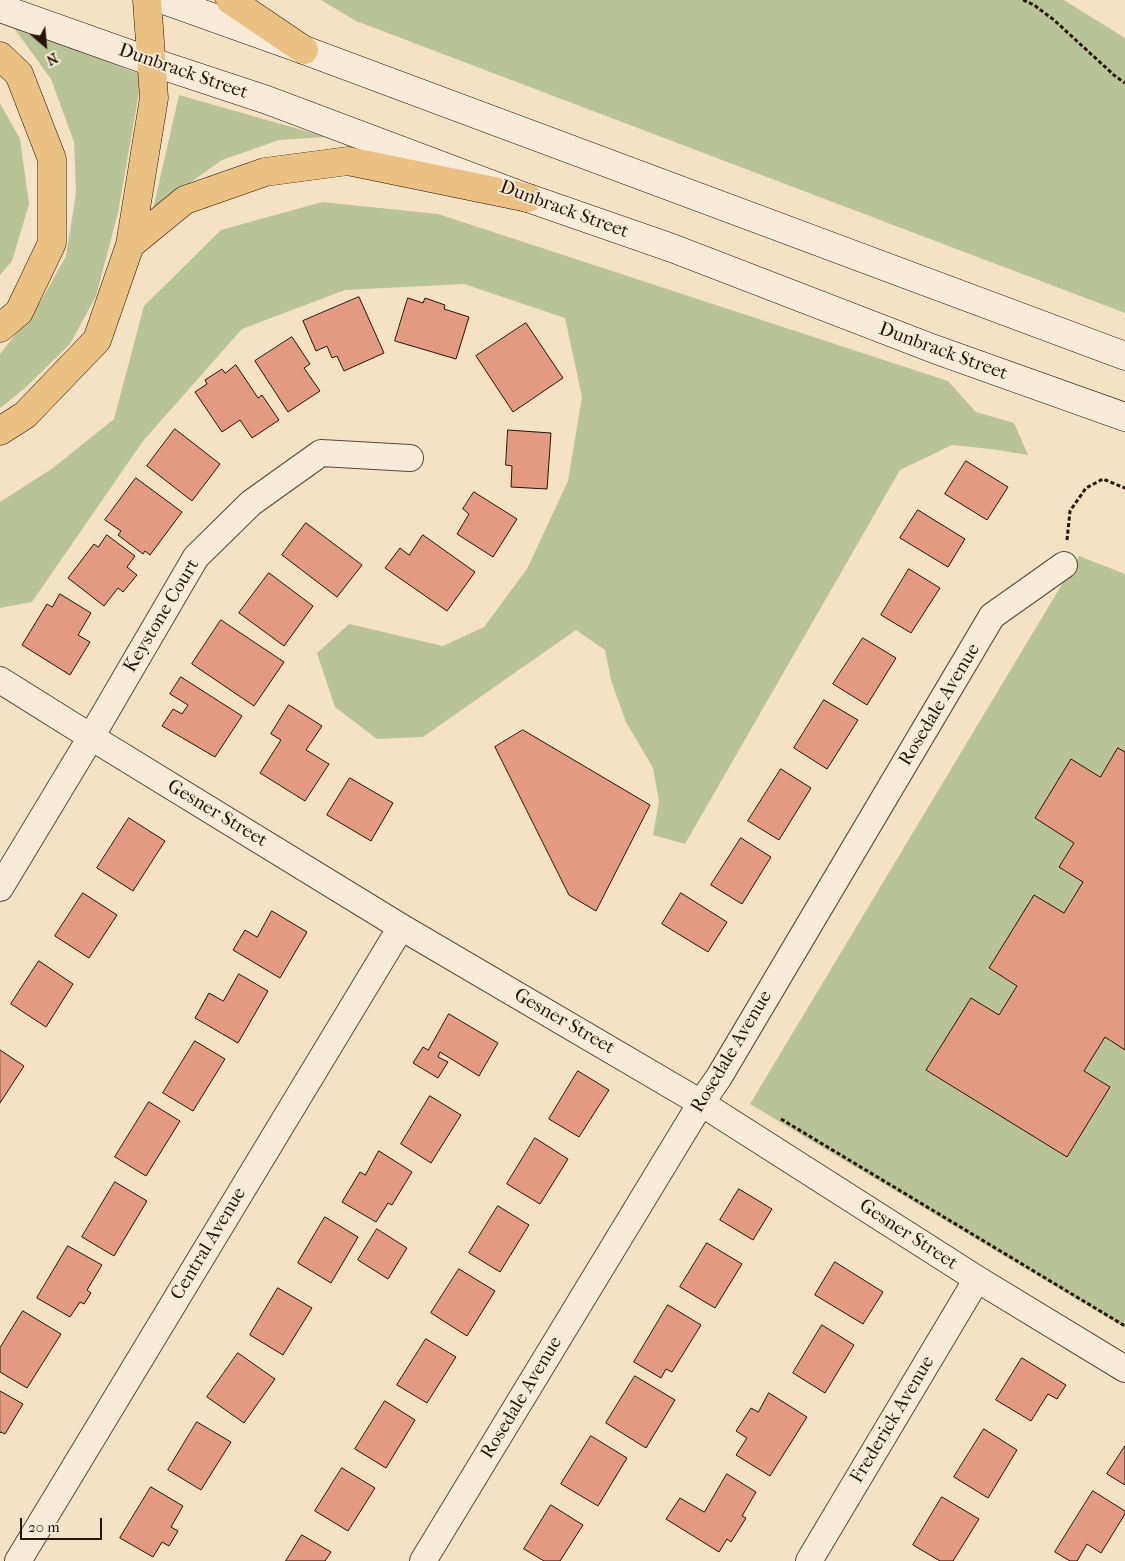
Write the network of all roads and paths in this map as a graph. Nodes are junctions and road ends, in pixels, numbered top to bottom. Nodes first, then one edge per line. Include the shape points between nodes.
1 (147, 0) edge
2 (164, 0) edge
3 (230, 0) edge
4 (1023, 0) edge
5 (1033, 0) edge
6 (1034, 5) junction
7 (0, 8) edge
8 (304, 50) junction
9 (0, 56) edge
10 (152, 62) junction
11 (1125, 82) edge
12 (528, 198) junction
13 (130, 245) junction
14 (0, 328) edge
15 (1125, 356) edge
16 (1125, 417) edge
17 (0, 431) edge
18 (410, 458) dead end
19 (1125, 488) edge
20 (1064, 565) joint
21 (0, 680) edge
22 (91, 737) junction
23 (0, 888) edge
24 (401, 927) junction
25 (701, 1103) junction
26 (773, 1114) dead end
27 (977, 1279) junction
28 (1125, 1326) edge
29 (1125, 1369) edge
30 (18, 1561) edge
31 (423, 1561) edge
32 (809, 1561) edge

1 - 10 highway
2 - 8 main road
3 - 8 highway
4 - 6 path
5 - 6 path
6 - 11 path
7 - 10 main road, Dunbrack Street
8 - 15 main road
9 - 14 highway via 19,74 52,159 52,243 19,312
10 - 12 main road, Dunbrack Street via 267,100
10 - 13 highway via 154,98
12 - 13 highway via 348,161 266,172 185,200
12 - 16 main road, Dunbrack Street via 672,248 934,349
13 - 17 highway via 97,340 25,415
18 - 22 street, Keystone Court via 321,453 251,503 196,557
19 - 20 path via 1104,479 1086,488 1070,511
20 - 25 street, Rosedale Avenue via 992,616
21 - 22 street, Gesner Street
22 - 23 street, Keystone Court
22 - 24 street, Gesner Street
24 - 25 street, Gesner Street
24 - 30 street, Central Avenue
25 - 27 street, Gesner Street
25 - 31 street, Rosedale Avenue
26 - 28 path
27 - 29 street, Gesner Street
27 - 32 street, Frederick Avenue

